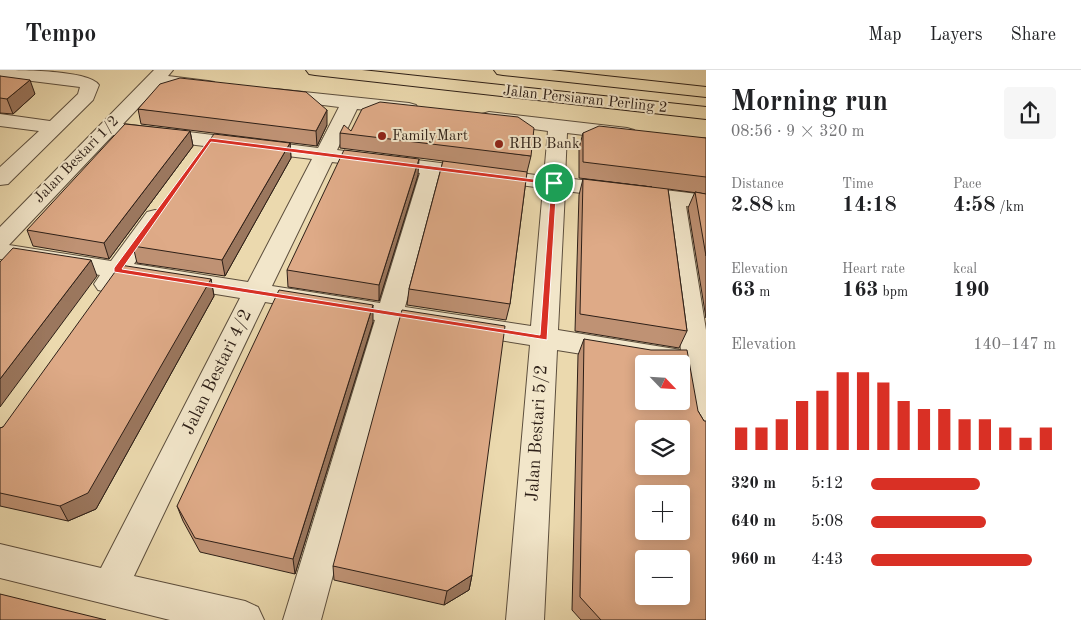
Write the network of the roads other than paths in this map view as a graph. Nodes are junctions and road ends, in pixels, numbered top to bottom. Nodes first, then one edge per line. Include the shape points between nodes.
1 (315, 70) edge
2 (503, 70) edge
3 (0, 72) edge
4 (159, 75) edge
5 (706, 82) edge
6 (634, 84) junction
7 (223, 88) edge
8 (253, 91) edge
9 (706, 92) edge
10 (351, 102) junction
11 (430, 111) edge
12 (706, 113) edge
13 (469, 116) edge
14 (0, 120) edge
15 (558, 126) junction
16 (54, 127) junction
17 (107, 128) junction
18 (647, 136) edge
19 (210, 140) junction
20 (325, 154) junction
21 (192, 165) edge
22 (432, 168) junction
23 (0, 180) edge
24 (554, 183) junction
25 (51, 188) junction
26 (169, 197) edge
27 (674, 198) junction
28 (706, 202) edge
29 (0, 241) edge
30 (0, 252) edge
31 (117, 270) junction
32 (256, 292) junction
33 (94, 301) edge
34 (390, 314) junction
35 (544, 338) junction
36 (702, 363) edge
37 (706, 426) edge
38 (0, 560) edge
39 (110, 587) junction
40 (245, 620) edge
41 (302, 620) edge
42 (525, 620) edge

1 - 12 main road, Jalan Persiaran Perling 2
2 - 6 main road, Jalan Persiaran Perling 2
3 - 16 street via 90,85 87,96
4 - 7 street
4 - 17 street, Jalan Bestari 1/2
5 - 6 main road via 666,79
6 - 9 main road, Jalan Persiaran Perling 2
8 - 10 street
10 - 11 street
10 - 20 street, Jalan Bestari 4/2
13 - 15 street
14 - 16 street
15 - 18 street
15 - 24 street, Jalan Bestari 5/2
16 - 23 street
17 - 19 street
17 - 25 street, Jalan Bestari 1/2
19 - 20 street
19 - 21 street
20 - 22 street
20 - 32 street, Jalan Bestari 4/2
22 - 24 street
22 - 34 street
23 - 25 street
24 - 27 street
24 - 35 street, Jalan Bestari 5/2
25 - 29 street, Jalan Bestari 1/2
26 - 31 street
27 - 28 street
27 - 36 street
30 - 31 street
31 - 32 street
31 - 33 street
32 - 34 street
32 - 39 street, Jalan Bestari 4/2
34 - 35 street
34 - 41 street
35 - 36 street
35 - 42 street, Jalan Bestari 5/2
36 - 37 street
38 - 39 street
39 - 40 street

